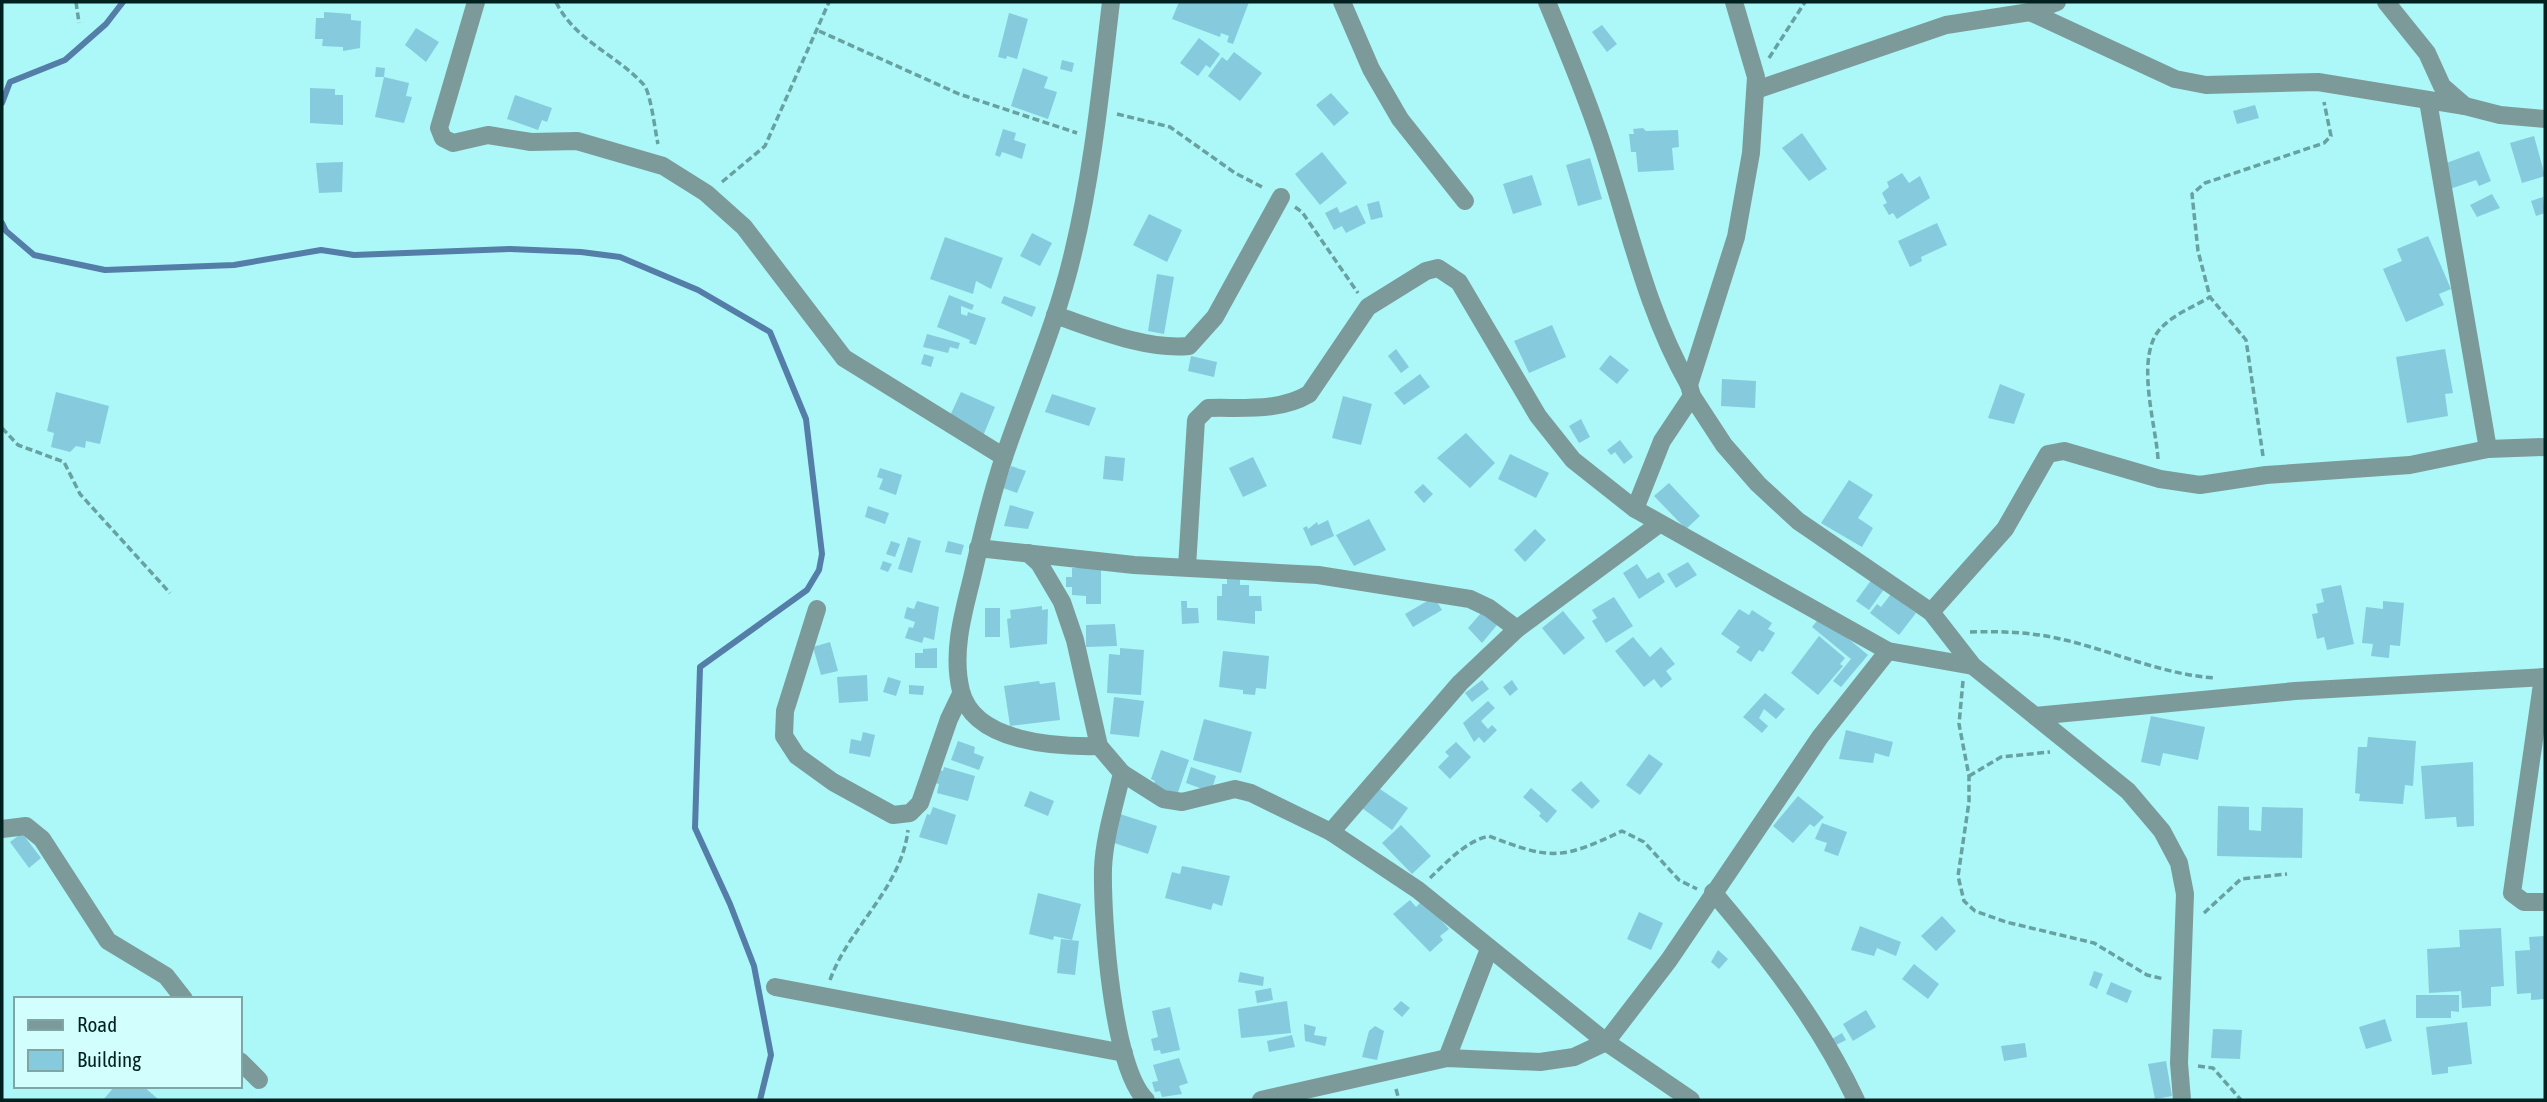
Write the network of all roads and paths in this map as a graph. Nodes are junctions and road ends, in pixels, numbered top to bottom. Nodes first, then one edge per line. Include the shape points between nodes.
1 (76, 2) edge
2 (476, 2) edge
3 (556, 2) edge
4 (829, 2) edge
5 (1111, 2) edge
6 (1342, 2) edge
7 (1547, 2) edge
8 (1734, 2) edge
9 (1805, 2) edge
10 (2057, 2) edge
11 (2386, 2) edge
12 (2030, 12) junction
13 (79, 23) dead end
14 (819, 31) junction
15 (2318, 82) junction
16 (1756, 84) junction
17 (2428, 101) junction
18 (2465, 106) junction
19 (1098, 110) junction
20 (2545, 119) edge
21 (1094, 139) junction
22 (663, 166) junction
23 (706, 193) junction
24 (1282, 197) junction
25 (1465, 201) dead end
26 (2210, 297) junction
27 (1368, 307) junction
28 (1055, 314) junction
29 (1691, 391) junction
30 (2, 428) edge
31 (2545, 447) edge
32 (2488, 450) junction
33 (1004, 457) junction
34 (2266, 475) junction
35 (2160, 479) junction
36 (1635, 509) junction
37 (1659, 524) junction
38 (978, 548) junction
39 (1028, 553) junction
40 (1187, 566) junction
41 (170, 593) dead end
42 (817, 609) dead end
43 (1931, 612) junction
44 (1517, 629) junction
45 (1947, 633) junction
46 (1888, 651) junction
47 (1968, 665) junction
48 (2544, 677) edge
49 (2223, 679) dead end
50 (961, 694) junction
51 (2035, 716) junction
52 (1099, 746) junction
53 (2077, 750) junction
54 (1122, 773) junction
55 (1969, 776) junction
56 (910, 813) junction
57 (2, 829) edge
58 (1331, 832) junction
59 (2287, 874) dead end
60 (1418, 890) junction
61 (1713, 892) junction
62 (2545, 902) edge
63 (2183, 929) junction
64 (1489, 949) junction
65 (2180, 983) junction
66 (775, 988) dead end
67 (824, 995) junction
68 (182, 997) edge
69 (1606, 1042) junction
70 (1124, 1053) junction
71 (1447, 1058) junction
72 (242, 1063) edge
73 (2179, 1063) junction
74 (260, 1080) dead end
75 (1146, 1100) edge
76 (1261, 1100) edge
77 (1691, 1100) edge
78 (1856, 1100) edge
79 (2182, 1100) edge
80 (2241, 1100) edge

1 - 13 path
2 - 22 street via 439,128 443,138 453,143 488,135 531,142 577,141
3 - 22 path via 578,33 645,87
4 - 14 path
5 - 19 street
6 - 25 street via 1371,69 1400,119
7 - 29 street via 1598,132 1652,305
8 - 16 street
9 - 16 path
10 - 12 street
11 - 18 street via 2427,53 2442,86
12 - 15 street via 2175,79 2206,85
12 - 16 street via 1946,24
14 - 21 path via 959,94
14 - 23 path via 765,146
15 - 17 street
15 - 26 path via 2331,126 2331,136 2324,143 2205,183 2192,194 2198,251
16 - 29 street via 1751,153 1736,237
17 - 18 street
17 - 32 street
18 - 20 street
19 - 21 street
19 - 24 path via 1170,127 1235,173
21 - 28 street via 1073,253
22 - 23 street
23 - 33 street via 744,228 844,358
24 - 27 path via 1302,212
24 - 28 street via 1215,317 1189,346 1173,347 1106,332
26 - 34 path via 2246,340
26 - 35 path via 2162,326 2152,341 2147,378
27 - 36 street via 1426,271 1438,268 1448,272 1459,282 1538,416 1573,460
27 - 40 street via 1309,394 1275,407 1208,408 1196,420
28 - 33 street
29 - 36 street via 1662,441
29 - 43 street via 1724,445 1758,485 1798,521
30 - 41 path via 18,445 64,462 80,494
31 - 32 street
32 - 34 street via 2410,465
33 - 38 street
34 - 35 street via 2200,485
35 - 43 street via 2064,451 2048,454 2005,528
36 - 37 street
37 - 44 street
37 - 46 street
38 - 39 street
38 - 50 street via 961,621 957,661
39 - 40 street
39 - 52 street via 1062,602
40 - 44 street via 1318,575 1470,599
42 - 56 street via 785,711 784,736 797,756 833,782 893,815
43 - 45 street
44 - 58 street via 1460,683
45 - 47 street
45 - 49 path via 2047,636 2187,676
46 - 47 street
46 - 61 street via 1820,737
47 - 51 street
47 - 55 path via 1959,724
48 - 51 street via 2295,691
48 - 62 street via 2512,893 2524,902
50 - 52 street via 979,719 1003,735 1063,747
50 - 56 street via 920,803
51 - 53 street
52 - 54 street
53 - 55 path via 2001,757
53 - 63 street via 2128,791 2162,831 2179,863 2185,894
54 - 58 street via 1163,799 1182,802 1235,789 1251,793
54 - 70 street via 1103,867 1109,982
55 - 65 path via 1958,876 1964,901 1975,911 2006,922 2094,943 2147,975
56 - 67 path via 906,847 894,875 831,975
57 - 68 street via 26,826 42,839 108,941 166,976
58 - 60 street
59 - 63 path via 2241,879
60 - 61 path via 1456,853 1483,837 1535,854 1558,854 1587,848 1622,831 1644,842 1679,880
60 - 64 street
61 - 69 street via 1669,960
61 - 78 street via 1796,994 1834,1053
63 - 65 street
64 - 69 street
64 - 71 street
65 - 73 street
66 - 67 street
67 - 70 street
69 - 71 street via 1574,1058 1540,1062
69 - 77 street
70 - 75 street
71 - 76 street
72 - 74 street
73 - 79 street
73 - 80 path via 2213,1069

